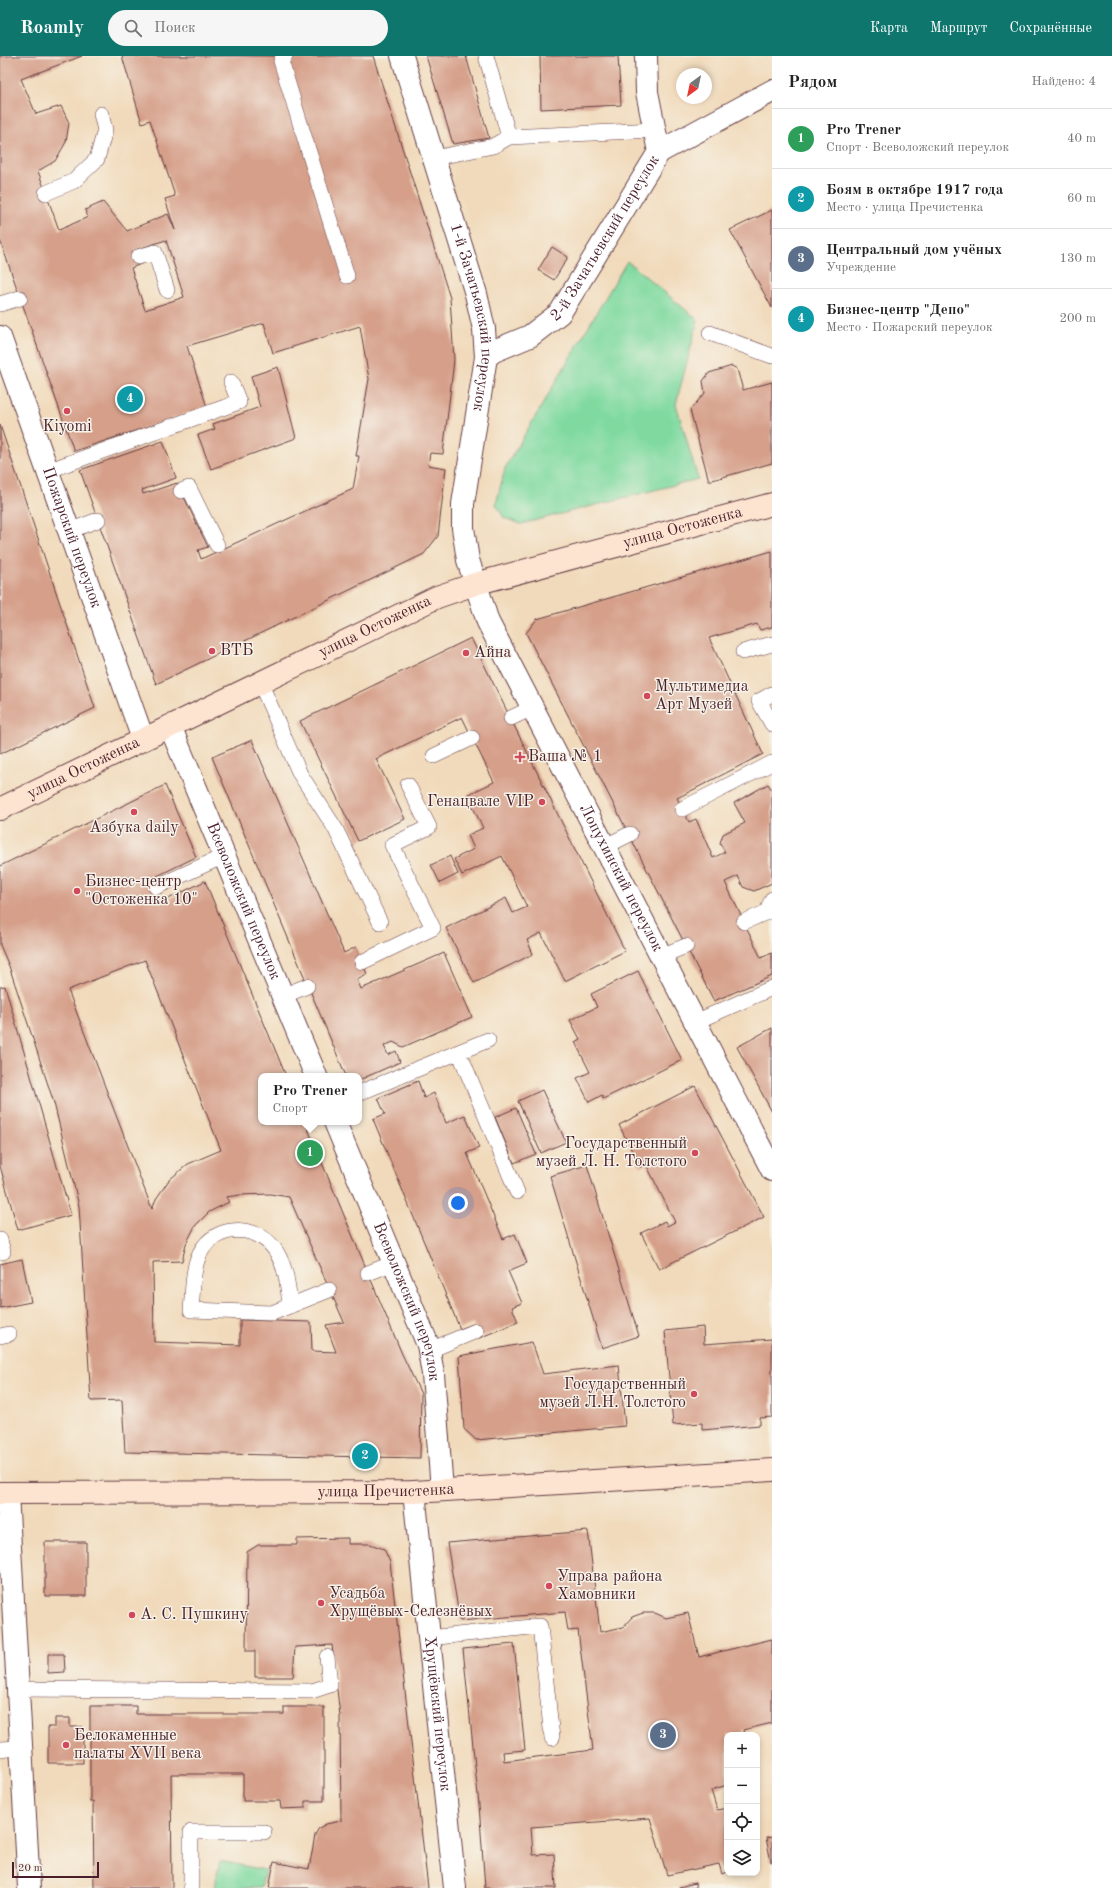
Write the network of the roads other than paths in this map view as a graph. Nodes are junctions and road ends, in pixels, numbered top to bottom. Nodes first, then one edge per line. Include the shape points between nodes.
1 (285, 56) edge
2 (402, 56) edge
3 (486, 56) edge
4 (646, 56) edge
5 (772, 91) edge
6 (101, 114) dead end
7 (656, 130) junction
8 (509, 137) junction
9 (659, 152) junction
10 (434, 158) junction
11 (46, 193) dead end
12 (138, 257) dead end
13 (347, 276) dead end
14 (167, 290) dead end
15 (20, 298) dead end
16 (0, 304) edge
17 (710, 333) dead end
18 (0, 337) edge
19 (772, 356) edge
20 (486, 358) junction
21 (231, 382) dead end
22 (47, 471) junction
23 (181, 491) dead end
24 (772, 504) edge
25 (98, 520) dead end
26 (69, 531) junction
27 (217, 545) dead end
28 (475, 584) junction
29 (772, 644) edge
30 (744, 652) dead end
31 (260, 682) junction
32 (772, 694) edge
33 (532, 708) junction
34 (511, 718) dead end
35 (772, 724) edge
36 (170, 726) junction
37 (472, 738) dead end
38 (143, 739) junction
39 (434, 756) dead end
40 (772, 763) edge
41 (408, 785) dead end
42 (0, 808) edge
43 (682, 809) dead end
44 (630, 834) dead end
45 (604, 847) junction
46 (224, 856) junction
47 (156, 887) dead end
48 (772, 899) edge
49 (380, 922) dead end
50 (744, 922) dead end
51 (686, 946) dead end
52 (661, 956) junction
53 (362, 962) dead end
54 (307, 986) dead end
55 (772, 988) edge
56 (283, 996) junction
57 (695, 1022) junction
58 (488, 1040) dead end
59 (458, 1052) junction
60 (315, 1073) edge
61 (362, 1092) edge
62 (337, 1125) edge
63 (772, 1170) edge
64 (517, 1192) dead end
65 (394, 1263) junction
66 (368, 1273) dead end
67 (329, 1290) dead end
68 (290, 1306) junction
69 (476, 1331) dead end
70 (430, 1350) junction
71 (772, 1470) edge
72 (442, 1490) junction
73 (414, 1492) junction
74 (4, 1493) edge
75 (429, 1638) junction
76 (327, 1657) dead end
77 (18, 1689) junction
78 (552, 1738) dead end
79 (10, 1748) edge
80 (264, 1832) dead end
81 (29, 1888) edge
82 (191, 1888) edge
83 (455, 1888) edge

1 - 13 lane via 281,61
2 - 10 street, 1-й Зачатьевский переулок
3 - 8 lane
4 - 7 street, 2-й Зачатьевский переулок via 647,92
5 - 9 street
6 - 11 lane via 105,130 97,159 74,181
7 - 8 lane
7 - 9 street, 2-й Зачатьевский переулок
8 - 10 lane via 493,146
9 - 20 street, 2-й Зачатьевский переулок via 560,313 530,336 494,351
10 - 20 street, 1-й Зачатьевский переулок via 476,294 484,329
12 - 14 lane via 155,252
15 - 16 lane
17 - 19 lane
18 - 22 street, Пожарский переулок
20 - 28 street, 1-й Зачатьевский переулок via 462,504 465,547
21 - 22 lane via 239,402
22 - 26 street, Пожарский переулок
23 - 27 lane via 189,488
24 - 28 main road, улица Остоженка
25 - 26 lane
26 - 38 street, Пожарский переулок
28 - 31 main road, улица Остоженка via 408,610
28 - 33 street, Лопухинский переулок via 488,622
29 - 30 lane
31 - 36 main road, улица Остоженка
31 - 49 lane via 300,774 335,828
32 - 35 lane via 760,701
33 - 34 lane
33 - 45 street, Лопухинский переулок
36 - 38 main road, улица Остоженка
36 - 46 street, Всеволожский переулок
37 - 39 lane
38 - 42 main road, улица Остоженка
40 - 43 lane
41 - 53 lane via 429,827 392,844 433,928
44 - 45 lane
45 - 52 street, Лопухинский переулок
46 - 47 lane
46 - 56 street, Всеволожский переулок
48 - 50 lane via 767,912
51 - 52 lane
52 - 57 street, Лопухинский переулок
54 - 56 lane
55 - 57 lane
56 - 60 street, Всеволожский переулок
57 - 63 street, Лопухинский переулок
58 - 59 lane
59 - 61 lane
59 - 64 lane
62 - 65 street, Всеволожский переулок
65 - 66 lane
65 - 70 street, Всеволожский переулок
67 - 68 lane
68 - 68 lane via 287,1276 277,1253 269,1242 258,1234 245,1230 219,1234 208,1242 200,1253 191,1310 272,1313
69 - 70 lane
70 - 72 street, Всеволожский переулок
71 - 72 main road, улица Пречистенка
72 - 73 main road, улица Пречистенка
73 - 74 main road, улица Пречистенка
73 - 75 street, Хрущёвский переулок
74 - 77 street
75 - 78 lane via 540,1626
75 - 83 street, Хрущёвский переулок
76 - 77 lane via 330,1685 312,1691
77 - 79 street
79 - 81 street
80 - 82 lane via 191,1832

